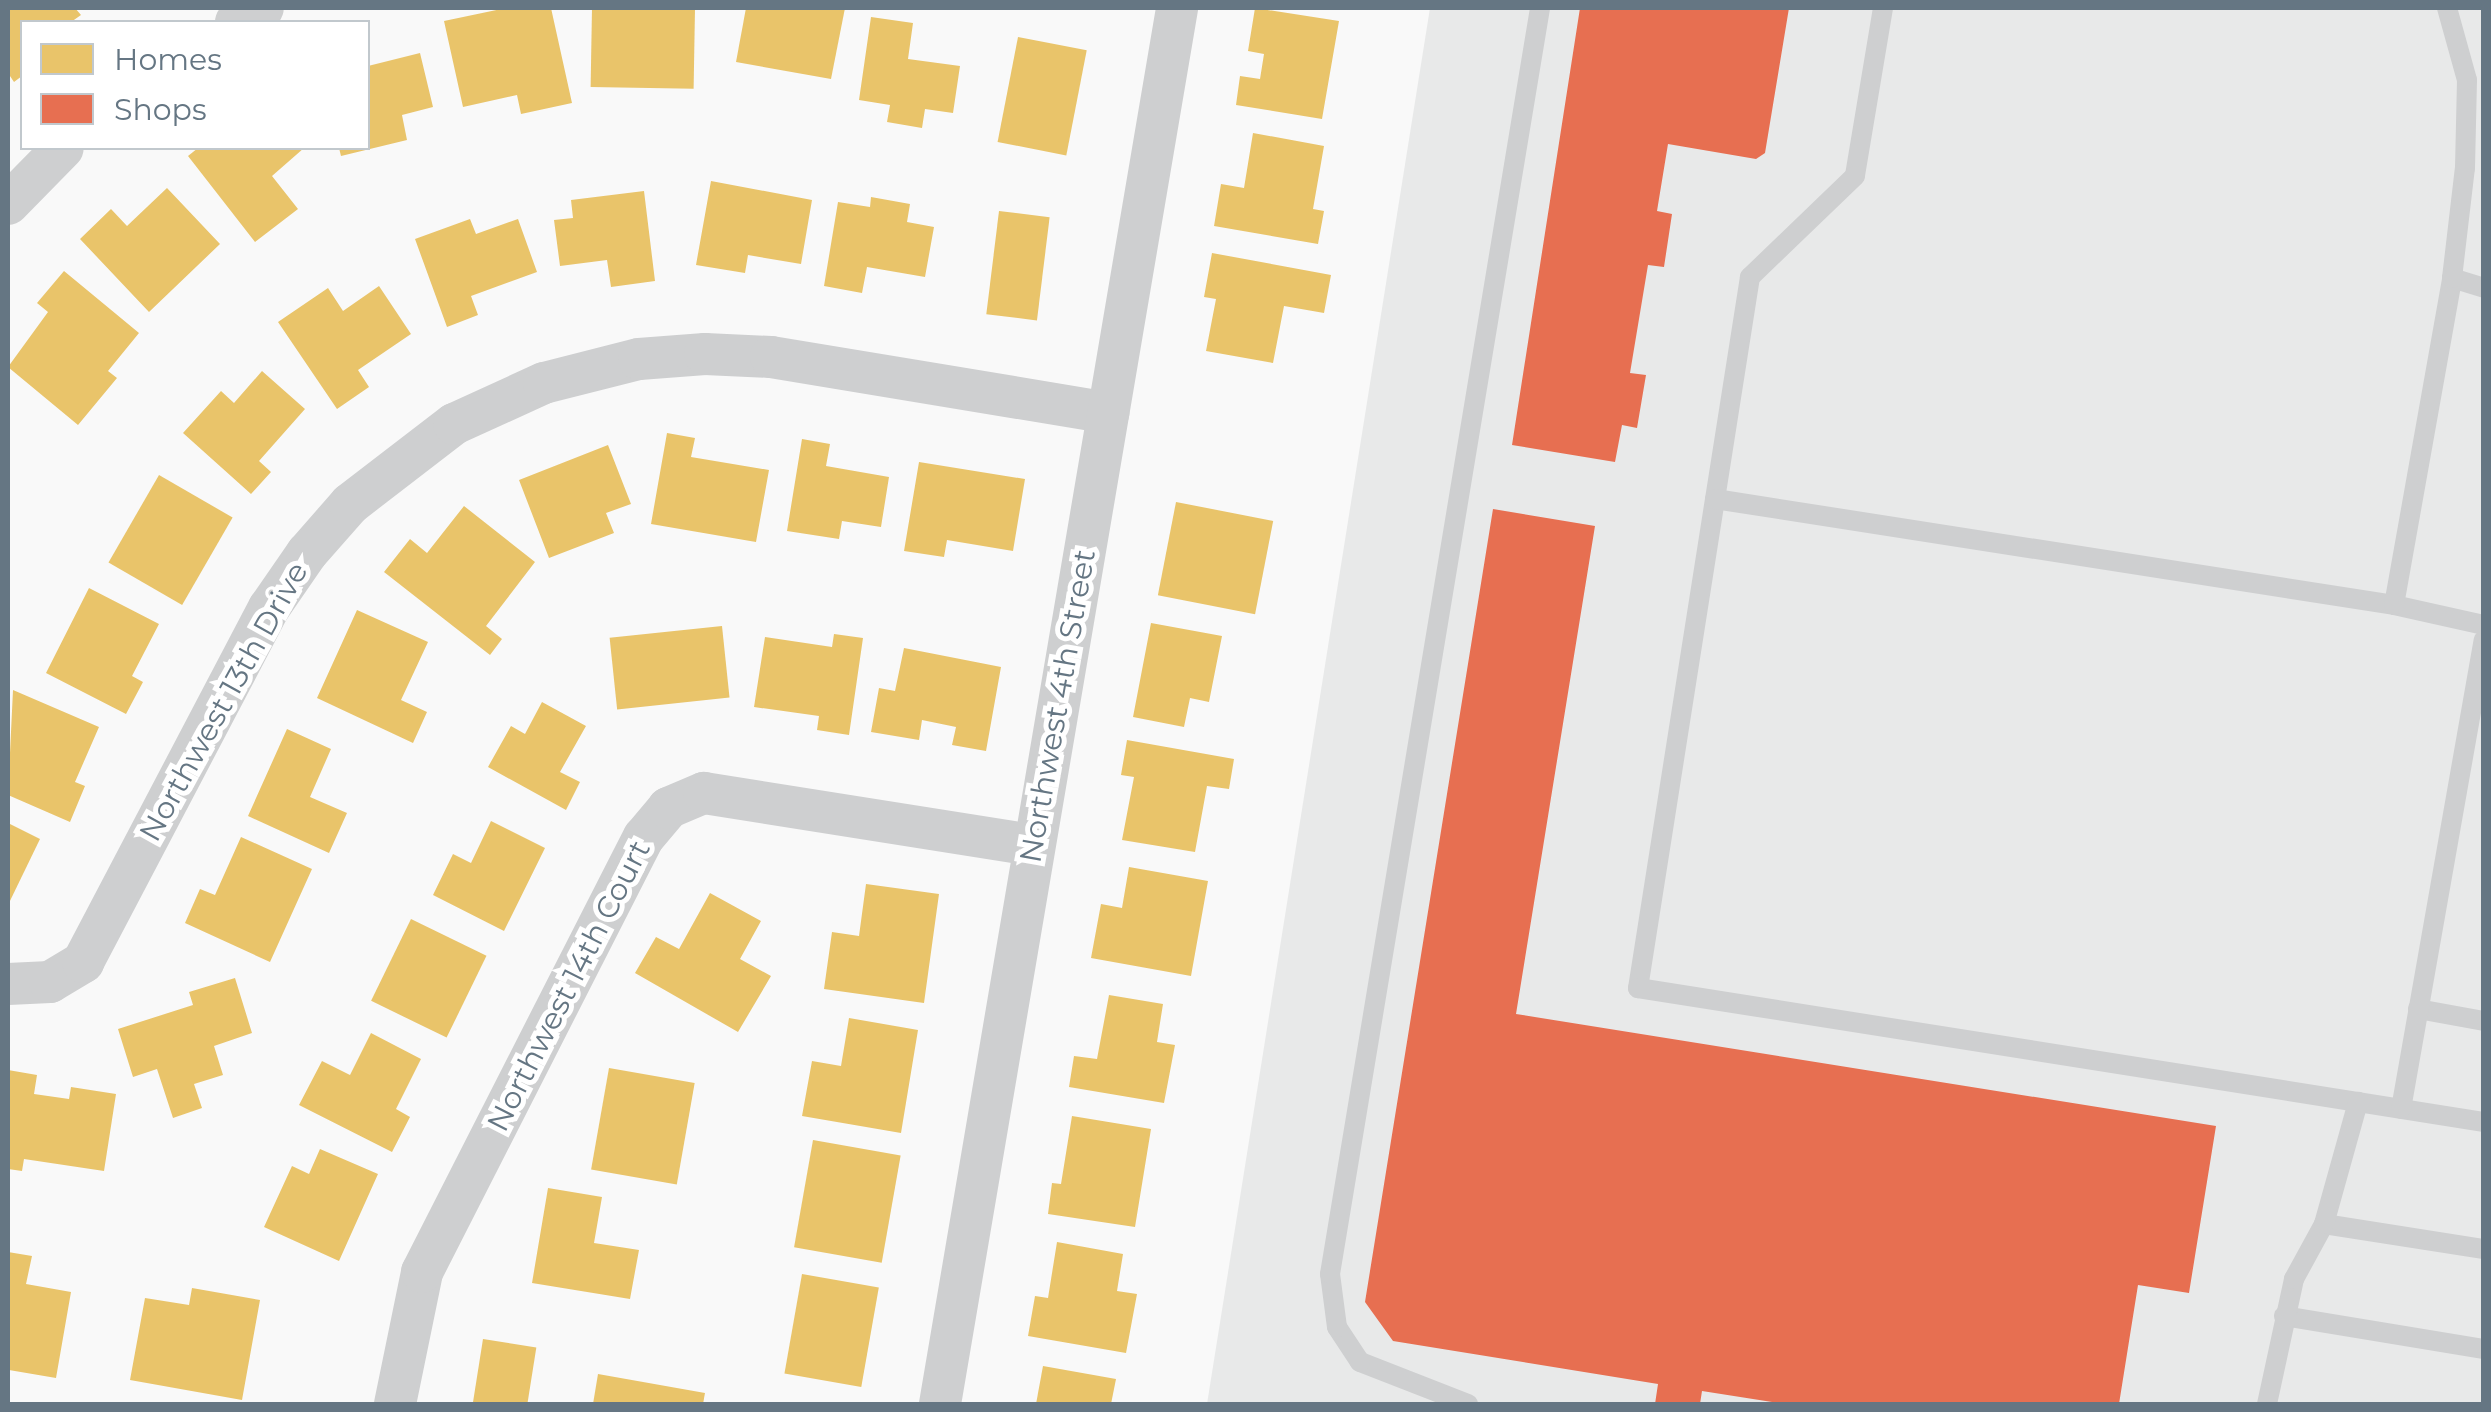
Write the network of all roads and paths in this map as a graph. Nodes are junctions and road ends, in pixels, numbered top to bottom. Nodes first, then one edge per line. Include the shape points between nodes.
1 (263, 8) edge
2 (1177, 8) edge
3 (1540, 8) edge
4 (1883, 8) edge
5 (2453, 12) edge
6 (240, 20) edge
7 (62, 150) edge
8 (2474, 170) edge
9 (8, 204) edge
10 (2452, 278) junction
11 (2484, 288) edge
12 (1108, 413) junction
13 (1715, 499) junction
14 (2394, 605) junction
15 (2484, 625) edge
16 (2484, 640) edge
17 (2474, 743) edge
18 (1034, 845) junction
19 (8, 984) edge
20 (2418, 1010) junction
21 (2484, 1020) edge
22 (2358, 1102) junction
23 (2401, 1109) junction
24 (2484, 1122) edge
25 (2324, 1224) junction
26 (2484, 1249) edge
27 (2284, 1316) junction
28 (2484, 1349) edge
29 (396, 1404) edge
30 (940, 1404) edge
31 (1468, 1404) edge
32 (2270, 1404) edge

1 - 6 street
2 - 12 street, Northwest 4th Street
3 - 31 lane via 1330,1274 1337,1327 1360,1362
4 - 13 lane via 1855,176 1750,276
5 - 8 lane
7 - 9 street
8 - 10 lane
10 - 11 lane
10 - 14 lane
12 - 18 street, Northwest 4th Street
12 - 19 street, Northwest 13th Drive via 771,357 705,354 639,359 560,378 454,424 350,504 297,567 269,608 83,962 50,982
13 - 14 lane
13 - 22 lane via 1638,988
14 - 15 lane
16 - 17 lane
17 - 20 lane
18 - 29 street, Northwest 14th Court via 704,794 668,808 644,837 422,1272
18 - 30 street, Northwest 4th Street
20 - 21 lane
20 - 23 lane
22 - 23 lane
22 - 25 lane
23 - 24 lane
25 - 26 lane
25 - 27 lane via 2294,1279
27 - 28 lane
27 - 32 lane

